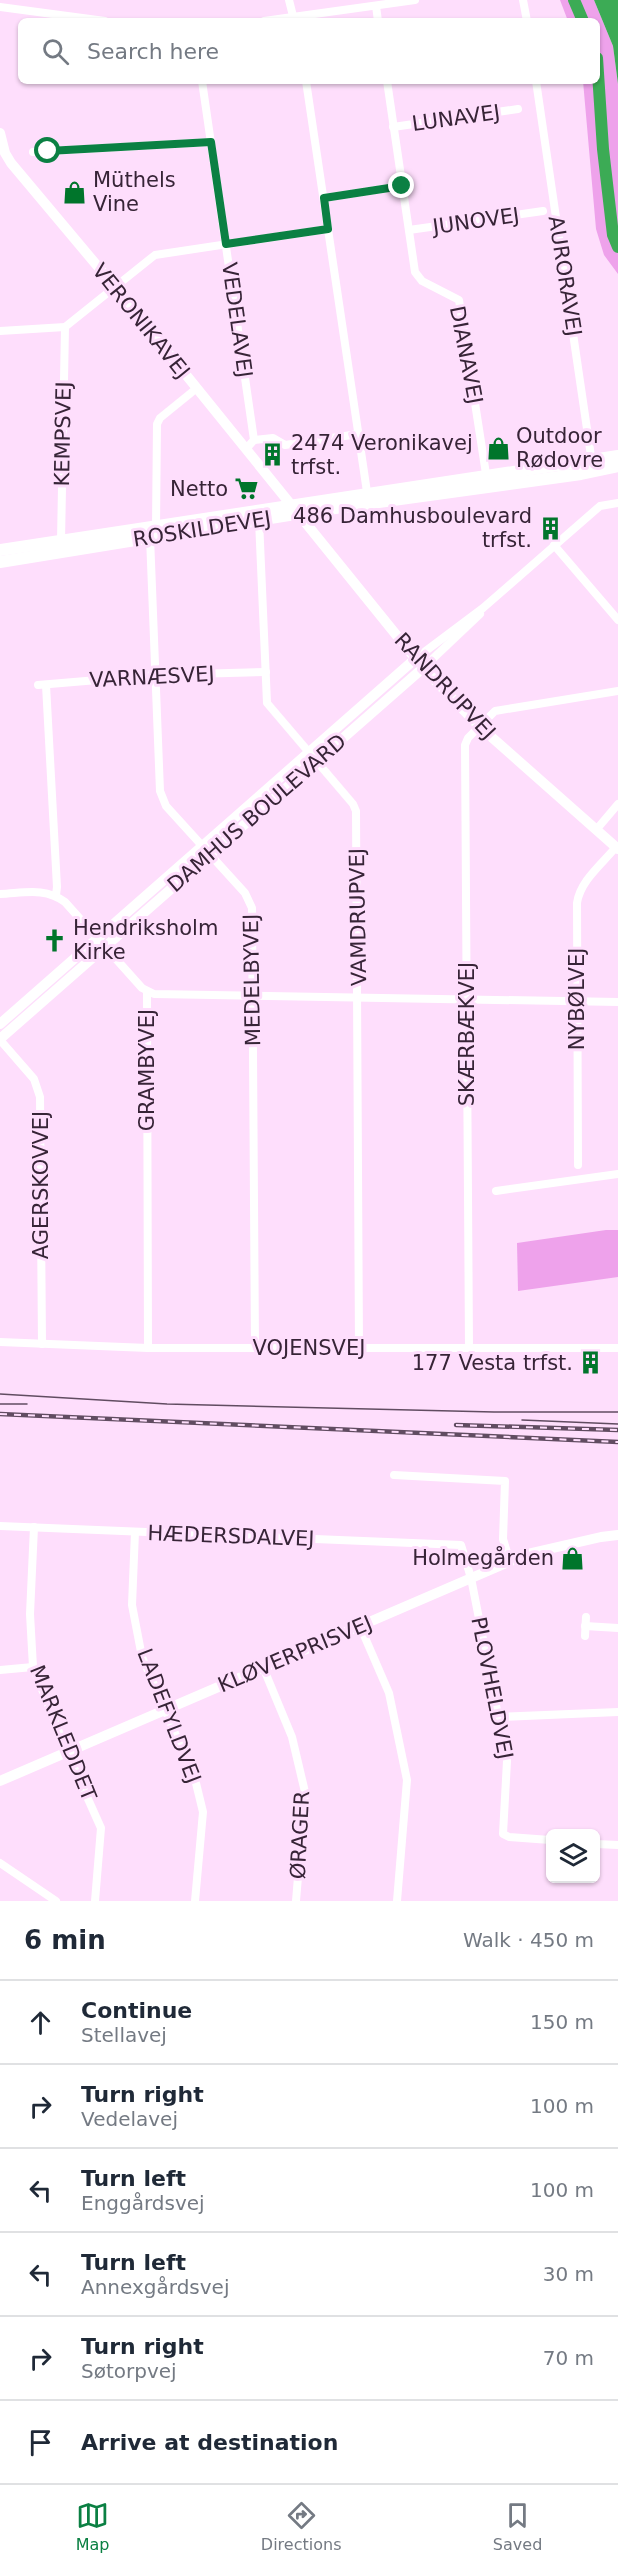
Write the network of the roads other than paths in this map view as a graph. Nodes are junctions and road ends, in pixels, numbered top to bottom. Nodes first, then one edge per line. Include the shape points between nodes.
1 (290, 0) edge
2 (415, 0) edge
3 (523, 0) edge
4 (375, 6) junction
5 (0, 7) edge
6 (82, 18) edge
7 (293, 18) edge
8 (299, 18) edge
9 (377, 18) edge
10 (526, 18) edge
11 (202, 84) edge
12 (306, 84) edge
13 (387, 84) edge
14 (536, 84) edge
15 (518, 109) dead end
16 (393, 128) junction
17 (0, 133) edge
18 (211, 142) junction
19 (33, 152) dead end
20 (402, 186) junction
21 (324, 198) junction
22 (543, 212) dead end
23 (328, 229) junction
24 (409, 231) junction
25 (226, 244) junction
26 (115, 287) junction
27 (66, 327) junction
28 (0, 331) edge
29 (197, 388) junction
30 (358, 434) junction
31 (254, 440) junction
32 (246, 448) junction
33 (618, 456) edge
34 (593, 465) junction
35 (618, 466) edge
36 (486, 474) junction
37 (367, 492) junction
38 (618, 504) edge
39 (296, 508) junction
40 (259, 520) junction
41 (153, 532) junction
42 (61, 541) junction
43 (554, 545) junction
44 (0, 550) edge
45 (0, 562) edge
46 (483, 608) junction
47 (618, 620) edge
48 (415, 658) junction
49 (423, 668) junction
50 (266, 672) junction
51 (157, 675) junction
52 (618, 691) edge
53 (479, 726) junction
54 (309, 752) junction
55 (316, 762) junction
56 (618, 804) edge
57 (596, 830) junction
58 (202, 845) junction
59 (617, 848) edge
60 (210, 854) junction
61 (0, 894) edge
62 (56, 895) junction
63 (96, 937) junction
64 (104, 946) junction
65 (147, 992) junction
66 (252, 996) junction
67 (358, 998) junction
68 (466, 1000) junction
69 (577, 1001) junction
70 (618, 1002) edge
71 (0, 1024) edge
72 (0, 1039) edge
73 (578, 1165) dead end
74 (618, 1174) edge
75 (496, 1191) dead end
76 (0, 1342) edge
77 (42, 1344) junction
78 (469, 1347) junction
79 (148, 1348) junction
80 (255, 1348) junction
81 (359, 1348) junction
82 (618, 1348) edge
83 (394, 1475) dead end
84 (0, 1526) edge
85 (34, 1527) junction
86 (135, 1532) junction
87 (618, 1535) edge
88 (593, 1540) junction
89 (618, 1543) edge
90 (461, 1545) joint
91 (510, 1562) junction
92 (471, 1578) junction
93 (360, 1626) junction
94 (585, 1626) dead end
95 (618, 1628) edge
96 (33, 1667) junction
97 (263, 1667) junction
98 (0, 1670) edge
99 (166, 1710) junction
100 (618, 1712) edge
101 (499, 1717) junction
102 (67, 1752) junction
103 (0, 1781) edge
104 (546, 1840) edge
105 (600, 1844) edge
106 (618, 1845) edge
107 (0, 1863) edge
108 (56, 1901) edge
109 (95, 1901) edge
110 (195, 1901) edge
111 (296, 1901) edge
112 (397, 1901) edge

1 - 7 street
2 - 4 street
3 - 10 street
4 - 8 street
4 - 9 street
5 - 6 street
11 - 18 street, VEDELAVEJ
12 - 21 street
13 - 16 street, DIANAVEJ
14 - 34 street, AURORAVEJ
15 - 16 street, LUNAVEJ
16 - 20 street, DIANAVEJ
17 - 26 street, VERONIKAVEJ via 11,163
18 - 19 street
18 - 25 street, VEDELAVEJ
20 - 21 street
20 - 24 street, DIANAVEJ
21 - 23 street
22 - 24 street, JUNOVEJ
23 - 25 street
23 - 30 street
24 - 36 street, DIANAVEJ via 417,277 454,296 461,306
25 - 26 street via 155,255
25 - 31 street, VEDELAVEJ
26 - 27 street
26 - 29 street, VERONIKAVEJ
27 - 28 street
27 - 42 street, KEMPSVEJ
29 - 32 street, VERONIKAVEJ
29 - 41 street, MEDELBYVEJ via 157,424
30 - 31 street via 285,445 273,438
30 - 37 street
31 - 32 street
32 - 39 street, VERONIKAVEJ
33 - 34 main road, ROSKILDEVEJ
34 - 35 main road, ROSKILDEVEJ
34 - 36 main road, ROSKILDEVEJ
34 - 39 main road, ROSKILDEVEJ
36 - 37 main road, ROSKILDEVEJ
37 - 39 main road, ROSKILDEVEJ
38 - 43 street, DAMHUS BOULEVARD via 600,506
39 - 40 main road, ROSKILDEVEJ
39 - 41 main road, ROSKILDEVEJ
39 - 48 street, RANDRUPVEJ
40 - 41 main road, ROSKILDEVEJ
40 - 50 street, VAMDRUPVEJ
41 - 42 main road, ROSKILDEVEJ
41 - 45 main road, ROSKILDEVEJ
41 - 51 street, MEDELBYVEJ
42 - 44 main road, ROSKILDEVEJ
43 - 46 street, DAMHUS BOULEVARD
43 - 47 street
46 - 48 street, DAMHUS BOULEVARD
46 - 49 street, DAMHUS BOULEVARD
48 - 49 street, RANDRUPVEJ
48 - 54 street, DAMHUS BOULEVARD
49 - 53 street, RANDRUPVEJ
49 - 55 street, DAMHUS BOULEVARD
50 - 51 street, VARNÆSVEJ
50 - 54 street, VAMDRUPVEJ via 268,706
51 - 58 street, MEDELBYVEJ via 160,791 166,806
51 - 62 street, VARNÆSVEJ via 42,685
52 - 53 street via 495,711
53 - 57 street, RANDRUPVEJ
53 - 68 street, SKÆRBÆKVEJ via 465,745
54 - 55 street, VAMDRUPVEJ
54 - 58 street, DAMHUS BOULEVARD
55 - 60 street, DAMHUS BOULEVARD
55 - 67 street, VAMDRUPVEJ via 356,811
56 - 57 street
57 - 59 street, RANDRUPVEJ
58 - 60 street, MEDELBYVEJ
58 - 63 street, DAMHUS BOULEVARD
59 - 69 street, NYBØLVEJ via 578,893
60 - 64 street, DAMHUS BOULEVARD
60 - 66 street, MEDELBYVEJ via 245,892 250,903
61 - 62 street via 42,891
62 - 63 street, GRAMBYVEJ
63 - 64 street, GRAMBYVEJ
63 - 71 street, DAMHUS BOULEVARD
64 - 65 street, GRAMBYVEJ
64 - 72 street, DAMHUS BOULEVARD
65 - 66 street
65 - 79 street, GRAMBYVEJ
66 - 67 street
66 - 80 street, MEDELBYVEJ
67 - 68 street
67 - 81 street, VAMDRUPVEJ
68 - 69 street
68 - 78 street, SKÆRBÆKVEJ
69 - 70 street
69 - 73 street, NYBØLVEJ
72 - 77 street, AGERSKOVVEJ via 34,1079 40,1096
74 - 75 street
76 - 77 street, VOJENSVEJ
77 - 79 street, VOJENSVEJ
78 - 81 street, VOJENSVEJ
78 - 82 street, VOJENSVEJ
79 - 80 street, VOJENSVEJ
80 - 81 street, VOJENSVEJ
83 - 91 street via 505,1481 503,1539
84 - 85 street, HÆDERSDALVEJ
85 - 86 street, HÆDERSDALVEJ
85 - 96 street, MARKLEDDET via 30,1614
86 - 90 street, HÆDERSDALVEJ
86 - 99 street, LADEFYLDVEJ via 132,1605 142,1657
87 - 88 street, KLØVERPRISVEJ
88 - 89 street, KLØVERPRISVEJ
88 - 91 street, KLØVERPRISVEJ via 537,1551
90 - 92 street, PLOVHELDVEJ
91 - 92 street, KLØVERPRISVEJ
92 - 93 street, KLØVERPRISVEJ
92 - 101 street, PLOVHELDVEJ
93 - 97 street, KLØVERPRISVEJ
93 - 112 street via 389,1693 406,1780
94 - 95 street
96 - 98 street
96 - 102 street, MARKLEDDET
97 - 99 street, KLØVERPRISVEJ
97 - 111 street, ØRAGER via 292,1737 305,1792
99 - 102 street, KLØVERPRISVEJ
99 - 110 street, LADEFYLDVEJ via 195,1779 203,1812
100 - 101 street
101 - 104 street, PLOVHELDVEJ via 507,1761 503,1834
102 - 103 street, KLØVERPRISVEJ
102 - 109 street, MARKLEDDET via 101,1828
105 - 106 street
107 - 108 street

